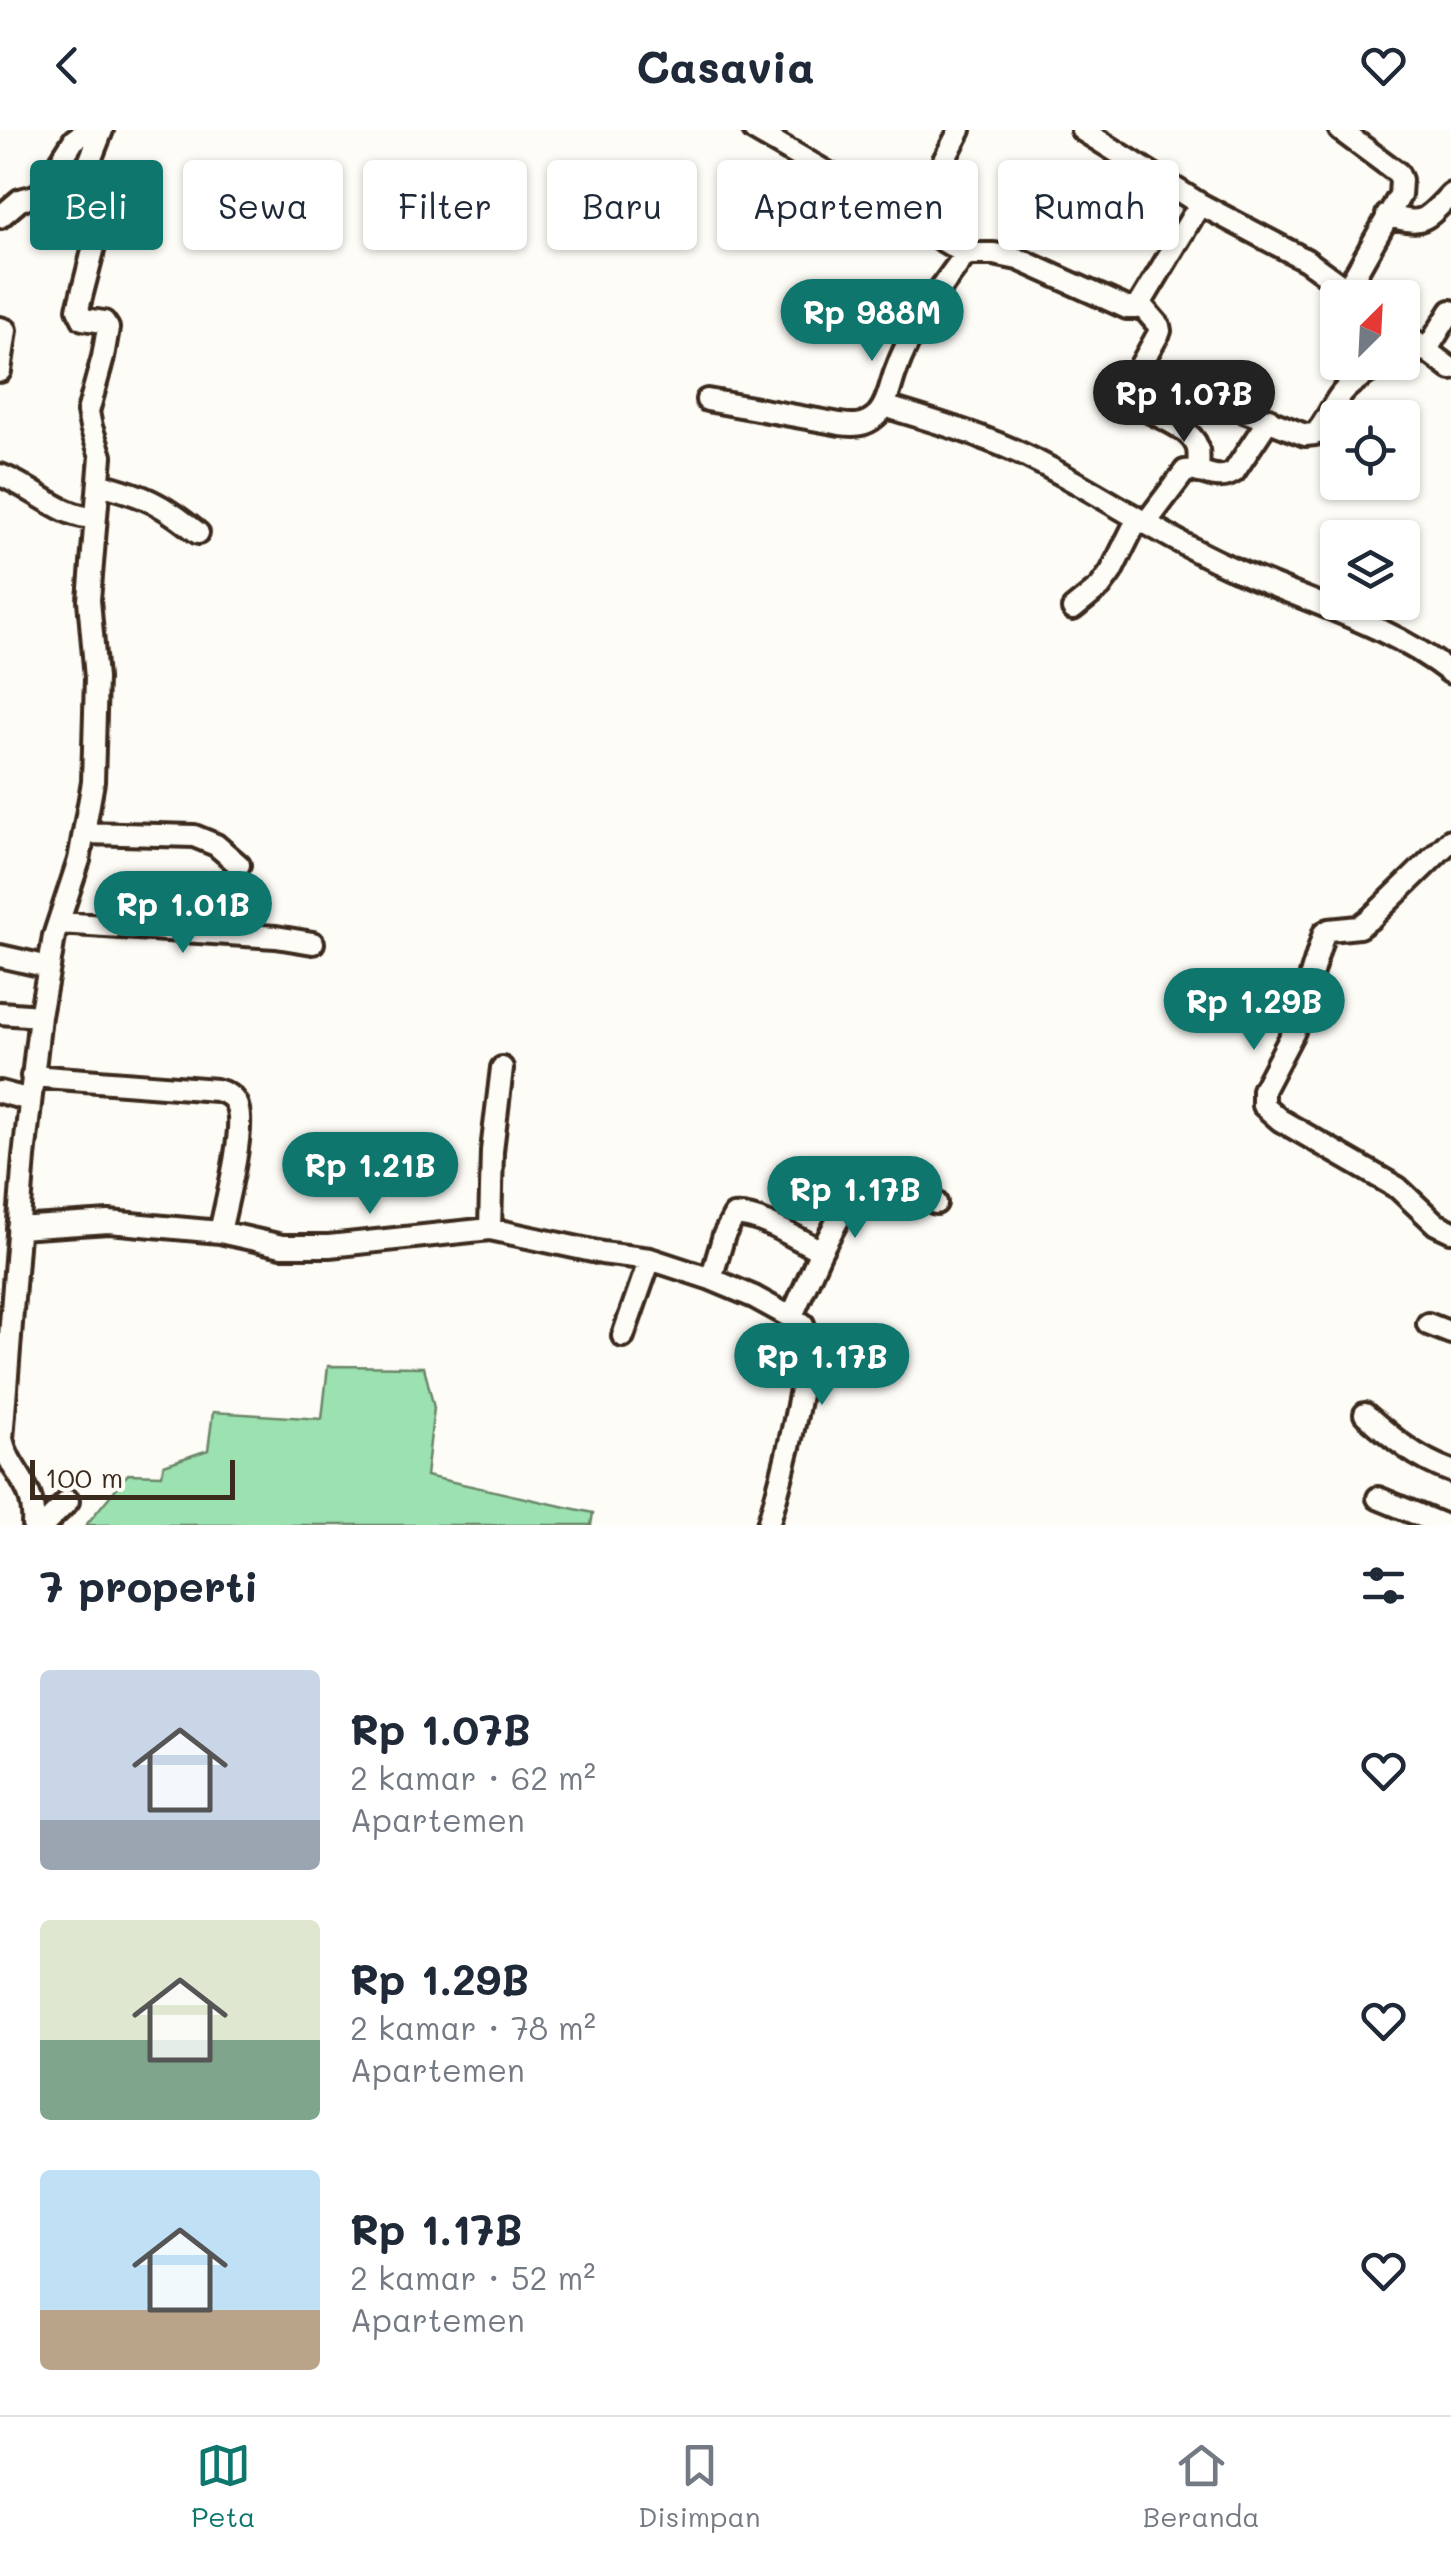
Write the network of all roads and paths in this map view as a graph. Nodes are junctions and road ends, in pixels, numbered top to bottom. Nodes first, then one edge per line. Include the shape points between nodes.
1 (88, 130) edge
2 (102, 130) edge
3 (754, 130) edge
4 (960, 130) edge
5 (1082, 130) edge
6 (1340, 130) edge
7 (1378, 130) edge
8 (1368, 150) junction
9 (806, 160) edge
10 (944, 160) edge
11 (0, 190) edge
12 (1451, 194) edge
13 (20, 200) junction
14 (1200, 204) junction
15 (1387, 216) junction
16 (0, 217) edge
17 (959, 250) edge
18 (966, 254) junction
19 (1334, 280) edge
20 (1359, 280) edge
21 (1140, 304) junction
22 (1451, 311) edge
23 (0, 328) edge
24 (1420, 346) edge
25 (1426, 351) junction
26 (1451, 369) edge
27 (0, 370) edge
28 (1355, 380) edge
29 (707, 400) dead end
30 (884, 406) junction
31 (1244, 411) dead end
32 (1269, 419) junction
33 (1198, 472) junction
34 (0, 475) edge
35 (100, 484) junction
36 (96, 518) junction
37 (1141, 522) junction
38 (198, 533) dead end
39 (1073, 609) dead end
40 (1451, 673) edge
41 (86, 833) junction
42 (1451, 840) edge
43 (238, 865) dead end
44 (59, 923) junction
45 (313, 943) dead end
46 (0, 956) edge
47 (49, 966) junction
48 (0, 1013) edge
49 (40, 1016) junction
50 (502, 1068) dead end
51 (32, 1076) junction
52 (0, 1092) edge
53 (30, 1100) junction
54 (936, 1202) dead end
55 (18, 1228) junction
56 (490, 1228) junction
57 (1451, 1231) edge
58 (220, 1232) junction
59 (821, 1251) junction
60 (650, 1258) junction
61 (710, 1279) junction
62 (791, 1318) junction
63 (1428, 1324) dead end
64 (1451, 1333) edge
65 (623, 1336) dead end
66 (3, 1376) edge
67 (1365, 1414) dead end
68 (2, 1418) edge
69 (7, 1460) edge
70 (1451, 1471) edge
71 (1378, 1498) dead end
72 (68, 1501) dead end
73 (33, 1525) edge
74 (44, 1525) edge
75 (768, 1525) edge
76 (1443, 1525) edge

1 - 13 street via 74,140 40,195
2 - 35 street via 87,168 105,204 78,309 83,319 108,328 88,412 101,456
3 - 9 street
4 - 10 street
5 - 14 street
6 - 8 street
7 - 8 street
8 - 15 street via 1398,173 1400,194
11 - 13 street
12 - 15 street via 1415,223
13 - 16 street
14 - 19 street
14 - 21 street
15 - 20 street
17 - 18 street
18 - 21 street via 1018,259 1127,308
18 - 30 street via 903,349
21 - 33 street via 1160,331 1127,398 1194,441
22 - 25 street
23 - 27 street via 6,330
24 - 25 street
25 - 26 street
28 - 32 street via 1315,434
29 - 30 street via 853,426
30 - 37 street via 1039,462
31 - 32 street
32 - 33 street via 1234,472
33 - 37 street via 1181,473
34 - 36 street via 70,512
35 - 36 street
35 - 38 street via 158,503
36 - 41 street via 89,600 96,678 93,782
37 - 39 street via 1100,587
37 - 40 street via 1387,633
41 - 43 street via 194,836
41 - 44 street
42 - 57 street via 1372,918 1324,934 1294,1031 1263,1090 1263,1105 1280,1120 1398,1188
44 - 45 street
44 - 47 street
46 - 47 street
47 - 49 street
48 - 49 street
49 - 51 street
50 - 56 street
51 - 53 street
51 - 58 street via 216,1090 234,1098 239,1134
52 - 53 street
53 - 55 street
54 - 59 street via 864,1176
55 - 58 street via 109,1222
55 - 66 street
56 - 58 street via 328,1246 282,1246
56 - 60 street
59 - 61 street via 755,1219 734,1216
59 - 62 street
60 - 61 street
60 - 65 street
61 - 62 street
62 - 75 street via 807,1332 805,1373
63 - 64 street
66 - 68 street
67 - 70 street via 1412,1452
68 - 69 street
69 - 73 street via 31,1497
71 - 76 street
72 - 74 street

